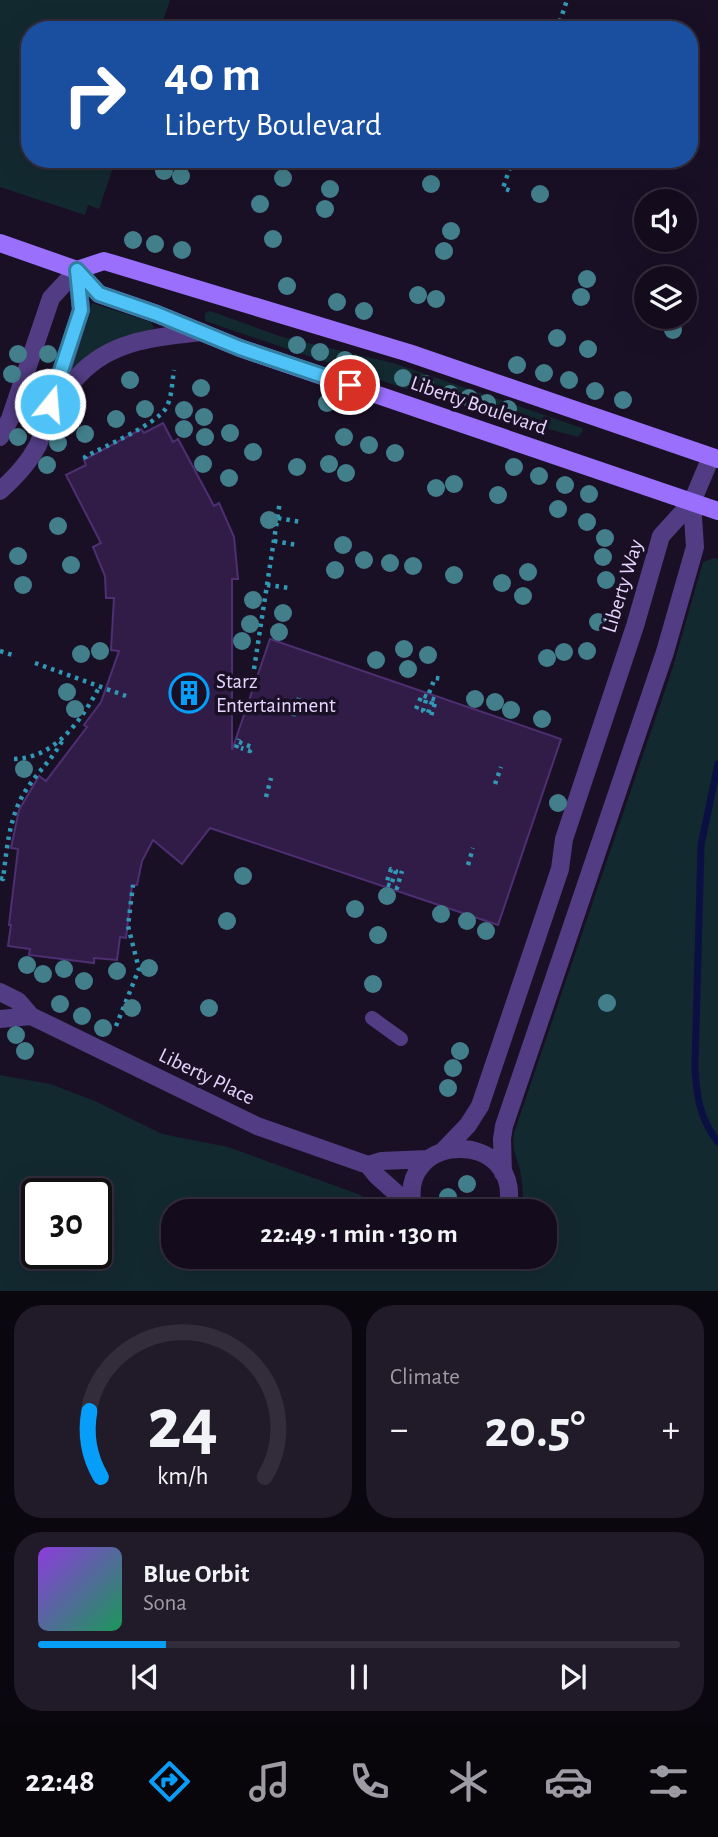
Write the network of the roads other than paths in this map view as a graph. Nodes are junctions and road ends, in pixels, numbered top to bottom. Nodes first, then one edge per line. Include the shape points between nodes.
1 (0, 243) edge
2 (77, 270) junction
3 (202, 332) junction
4 (50, 416) junction
5 (0, 437) edge
6 (715, 458) edge
7 (0, 491) edge
8 (692, 502) junction
9 (718, 511) edge
10 (0, 992) edge
11 (32, 1016) junction
12 (372, 1018) dead end
13 (0, 1019) edge
14 (401, 1039) dead end
15 (436, 1155) junction
16 (368, 1165) junction
17 (503, 1173) junction
18 (402, 1199) edge
19 (414, 1199) edge
20 (508, 1199) edge

1 - 2 street, Liberty Boulevard
2 - 3 street, Liberty Boulevard via 99,294
2 - 4 street via 81,310 51,399
2 - 5 street via 51,298
2 - 6 street, Liberty Boulevard via 104,261 372,341
3 - 4 street via 140,340 106,353 80,374
3 - 8 street, Liberty Boulevard
4 - 7 street via 29,460
6 - 8 street
8 - 9 street, Liberty Boulevard
8 - 15 street, Liberty Way via 661,536 564,839 560,869 480,1106 468,1125
8 - 17 street via 695,547 654,685 504,1126
10 - 11 street, Liberty Place via 18,1001
11 - 13 street
11 - 16 street, Liberty Place via 257,1126
12 - 14 lane
15 - 16 street, Liberty Place
15 - 17 street, Liberty Place via 454,1148 473,1150 491,1158
15 - 19 street, Liberty Way via 414,1182
16 - 18 street, Liberty Place
17 - 20 street

